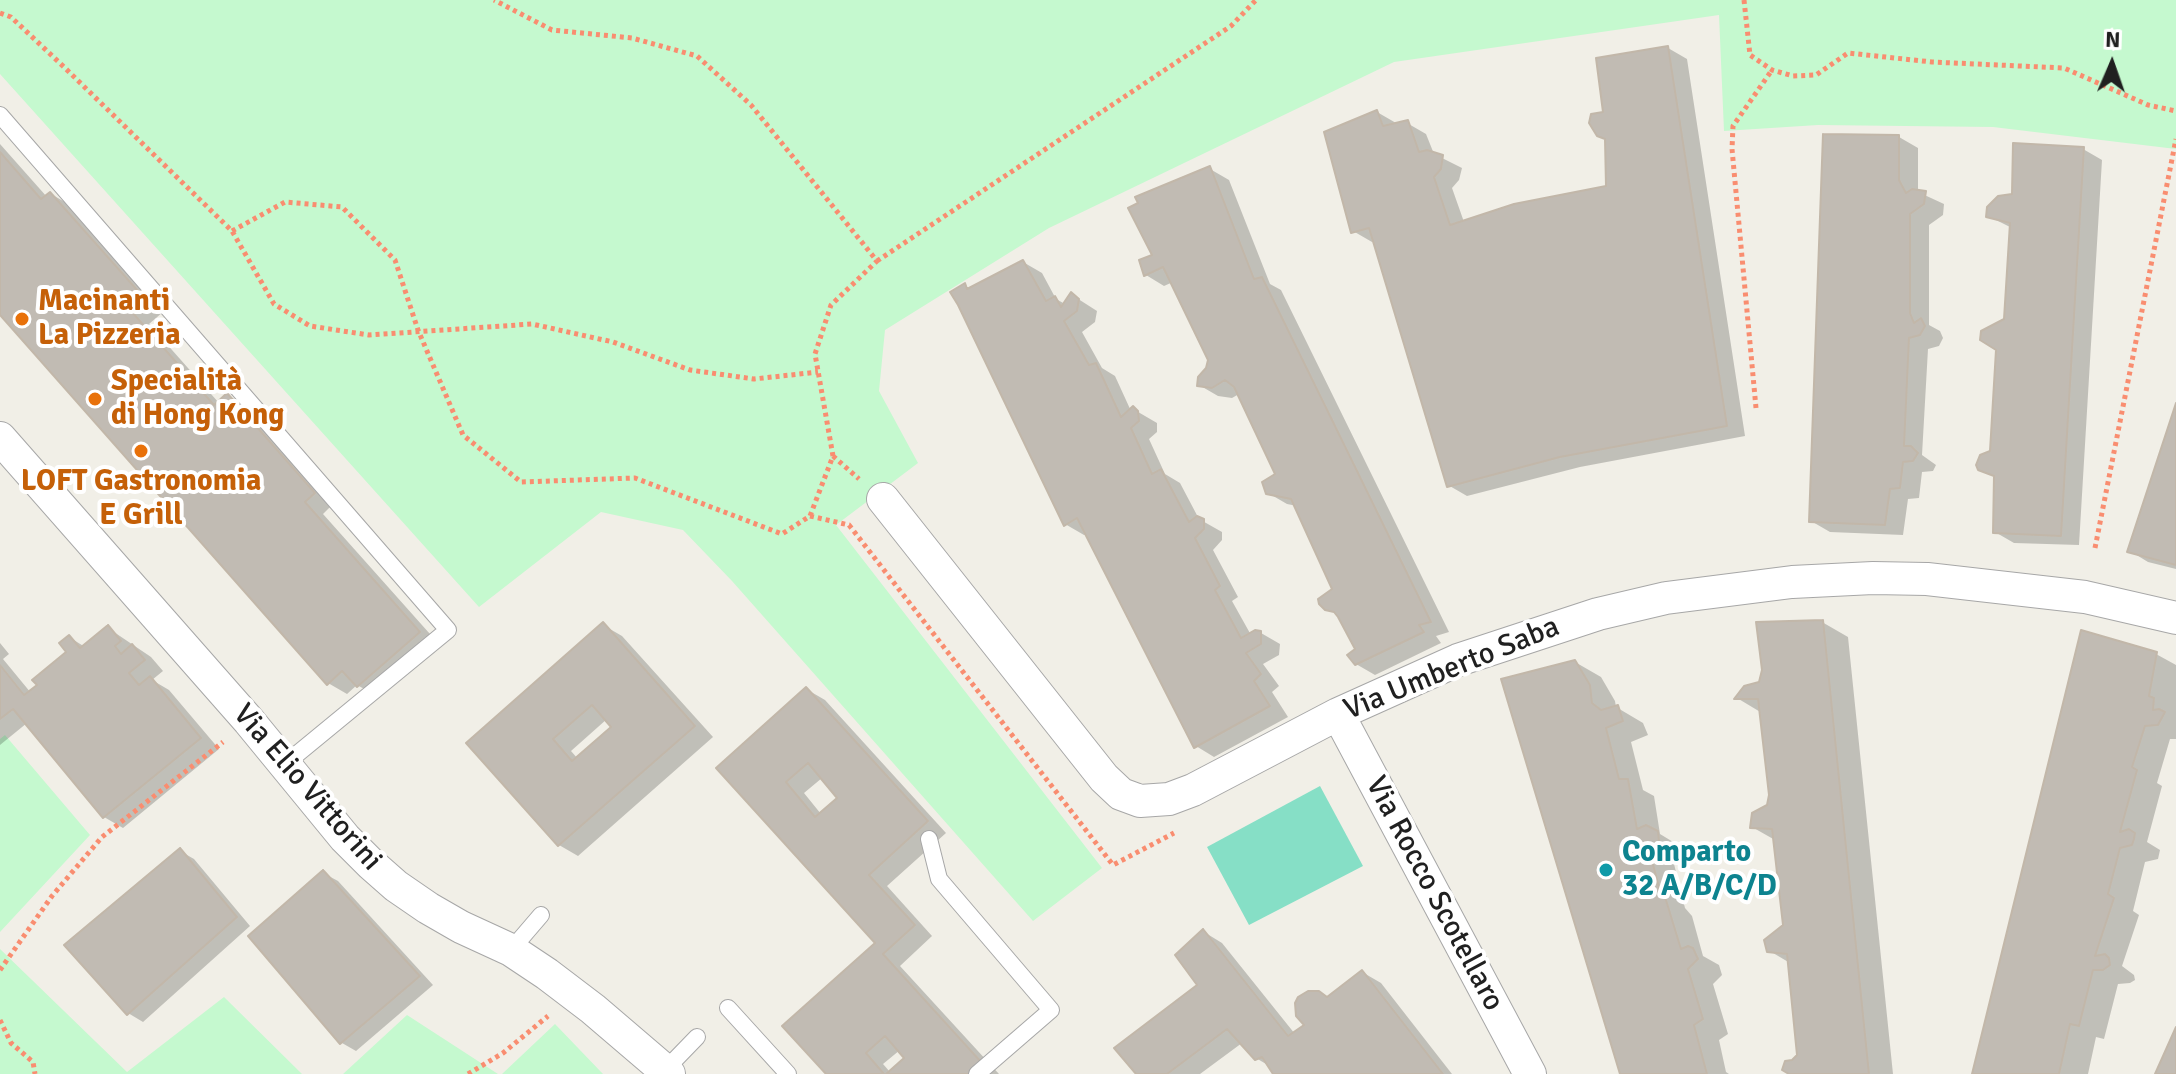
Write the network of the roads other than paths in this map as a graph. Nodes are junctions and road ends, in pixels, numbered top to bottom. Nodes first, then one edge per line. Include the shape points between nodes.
1 (0, 115) edge
2 (0, 438) edge
3 (883, 499) dead end
4 (2176, 618) edge
5 (1338, 714) junction
6 (285, 764) junction
7 (929, 839) dead end
8 (541, 915) dead end
9 (511, 950) junction
10 (728, 1008) dead end
11 (697, 1037) dead end
12 (667, 1072) edge
13 (788, 1074) edge
14 (977, 1074) edge
15 (1530, 1074) edge

1 - 6 lane via 448,630
2 - 6 street, Via Elio Vittorini
3 - 5 street, Via Umberto Saba via 1121,794 1155,801 1181,794
4 - 5 street, Via Umberto Saba via 2085,597 1952,580 1873,578 1748,586 1643,603 1552,627 1458,660
5 - 15 street, Via Rocco Scotellaro
6 - 9 street, Via Elio Vittorini via 345,838 385,876 428,908
7 - 14 lane via 939,879 1051,1010
8 - 9 lane
9 - 12 street, Via Elio Vittorini via 569,990
10 - 13 lane
11 - 12 lane

